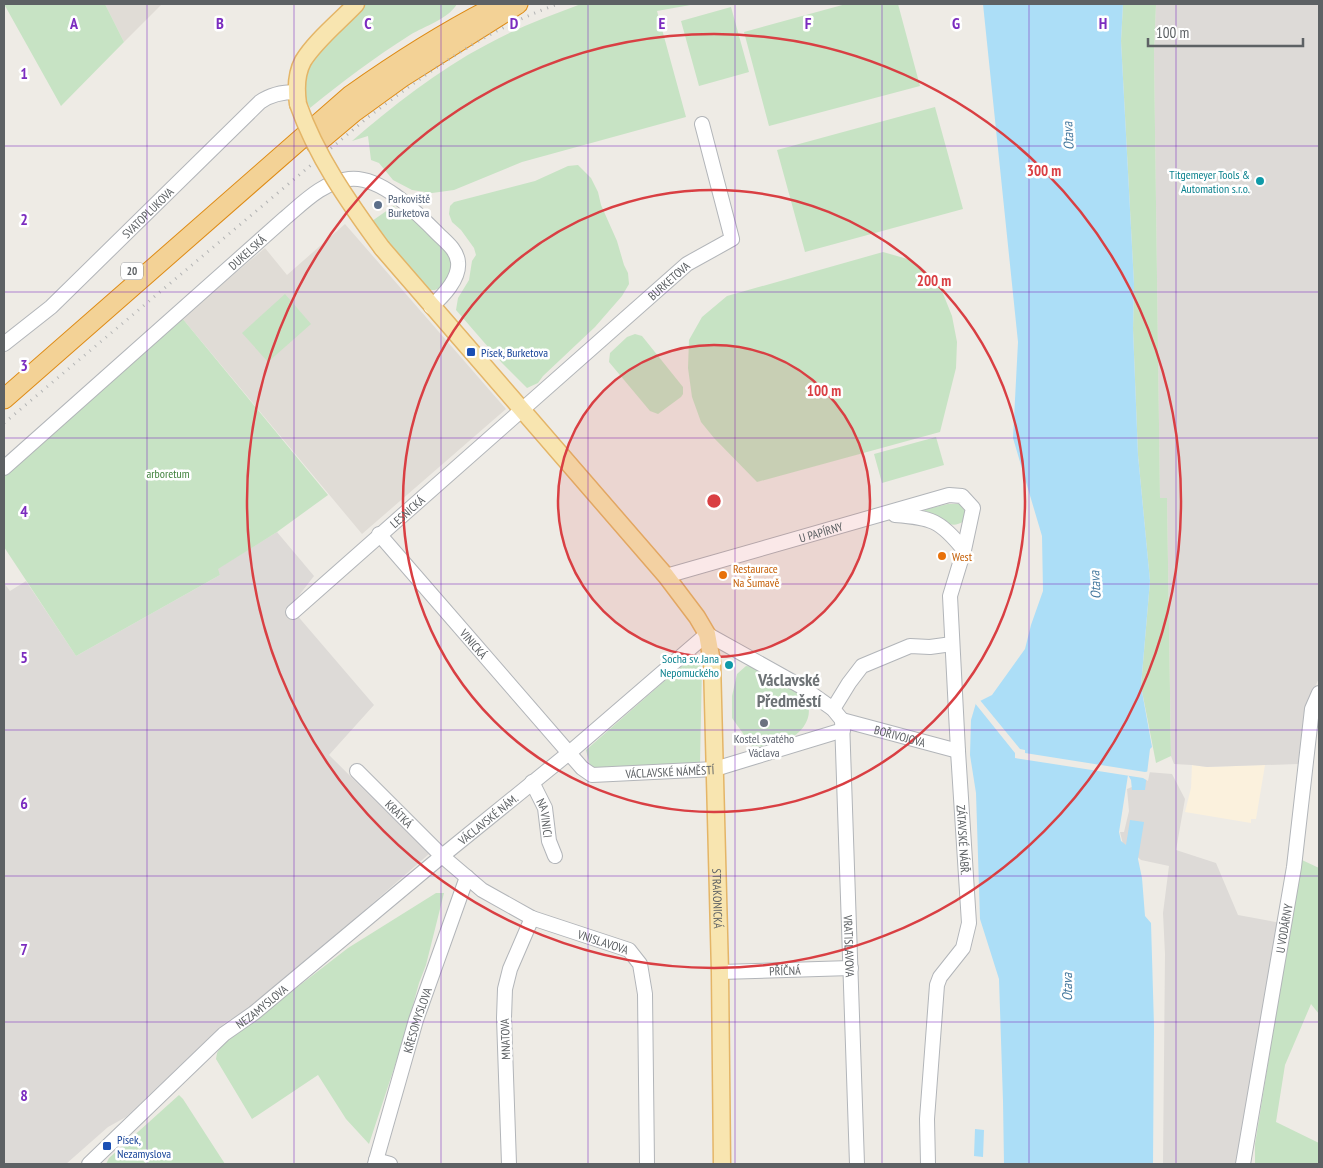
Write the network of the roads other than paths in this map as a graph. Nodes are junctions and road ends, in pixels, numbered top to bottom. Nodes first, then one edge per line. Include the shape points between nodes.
1 (356, 4) edge
2 (481, 4) edge
3 (500, 4) edge
4 (518, 4) edge
5 (461, 10) edge
6 (297, 98) junction
7 (702, 124) dead end
8 (316, 144) junction
9 (432, 307) junction
10 (4, 344) edge
11 (4, 382) edge
12 (4, 398) edge
13 (523, 409) junction
14 (4, 468) edge
15 (973, 508) joint
16 (887, 514) junction
17 (379, 534) junction
18 (964, 550) junction
19 (666, 576) junction
20 (293, 612) dead end
21 (707, 634) junction
22 (952, 644) junction
23 (1319, 693) edge
24 (839, 720) junction
25 (958, 751) junction
26 (569, 753) junction
27 (715, 769) junction
28 (357, 772) dead end
29 (532, 782) junction
30 (442, 856) junction
31 (555, 856) dead end
32 (467, 877) junction
33 (532, 918) junction
34 (851, 968) junction
35 (720, 972) junction
36 (375, 1162) edge
37 (88, 1164) edge
38 (390, 1164) edge
39 (509, 1164) edge
40 (647, 1164) edge
41 (722, 1164) edge
42 (857, 1164) edge
43 (928, 1164) edge
44 (1243, 1164) edge

1 - 6 main road via 302,62
2 - 5 highway, 20
3 - 12 highway, 20 via 453,28 351,95
4 - 8 highway via 401,78
5 - 11 highway, 20 via 346,88
6 - 8 main road, bridge via 305,124
6 - 10 street, SVATOPLUKOVA via 283,92 260,102 51,307
7 - 13 street, BURKETOVA via 732,239 687,264
8 - 9 main road, bridge via 343,192 382,248
9 - 13 main road
9 - 14 street, DUKELSKÁ via 457,274 458,262 454,251 412,208 378,185 352,178 331,183 285,218
13 - 17 street, LESNICKÁ
13 - 19 main road
15 - 16 street, U PAPÍRNY via 962,496 949,496
15 - 18 street, ZÁTAVSKÉ NÁBŘ.
16 - 18 street via 933,520 949,532
16 - 19 street, U PAPÍRNY
17 - 20 street, LESNICKÁ
17 - 26 street, VINICKÁ
18 - 22 street, ZÁTAVSKÉ NÁBŘ. via 950,596
19 - 21 main road
21 - 24 street via 802,687
21 - 26 street
21 - 27 main road, STRAKONICKÁ via 713,684
22 - 24 street via 910,646 862,666 849,683
22 - 25 street, ZÁTAVSKÉ NÁBŘ.
23 - 44 street, U VODÁRNY via 1312,709 1294,867
24 - 25 street, BOŘIVOJOVA
24 - 27 street, VÁCLAVSKÉ NÁMĚSTÍ
24 - 34 street, VRATISLAVOVA
25 - 43 street, ZÁTAVSKÉ NÁBŘ. via 969,923 963,948 940,977 937,986 927,1119
26 - 27 street, VÁCLAVSKÉ NÁMĚSTÍ via 586,772 599,776
26 - 29 street
27 - 35 main road, STRAKONICKÁ
28 - 30 street, KRÁTKÁ
29 - 30 street, VÁCLAVSKÉ NÁM.
29 - 31 street, NA VINICI via 545,808 548,841
30 - 32 street, VNISLAVOVA
30 - 37 street, NEZAMYSLOVA via 276,995 224,1034
32 - 33 street, VNISLAVOVA via 482,890
32 - 36 street, KŘESOMYSLOVA via 416,1020
33 - 39 street, MNATOVA via 510,969 506,989
33 - 40 street, VNISLAVOVA via 629,950 640,964 645,994
34 - 35 street, PŘÍČNÁ
34 - 42 street, VRATISLAVOVA
35 - 41 main road, STRAKONICKÁ
36 - 38 street

